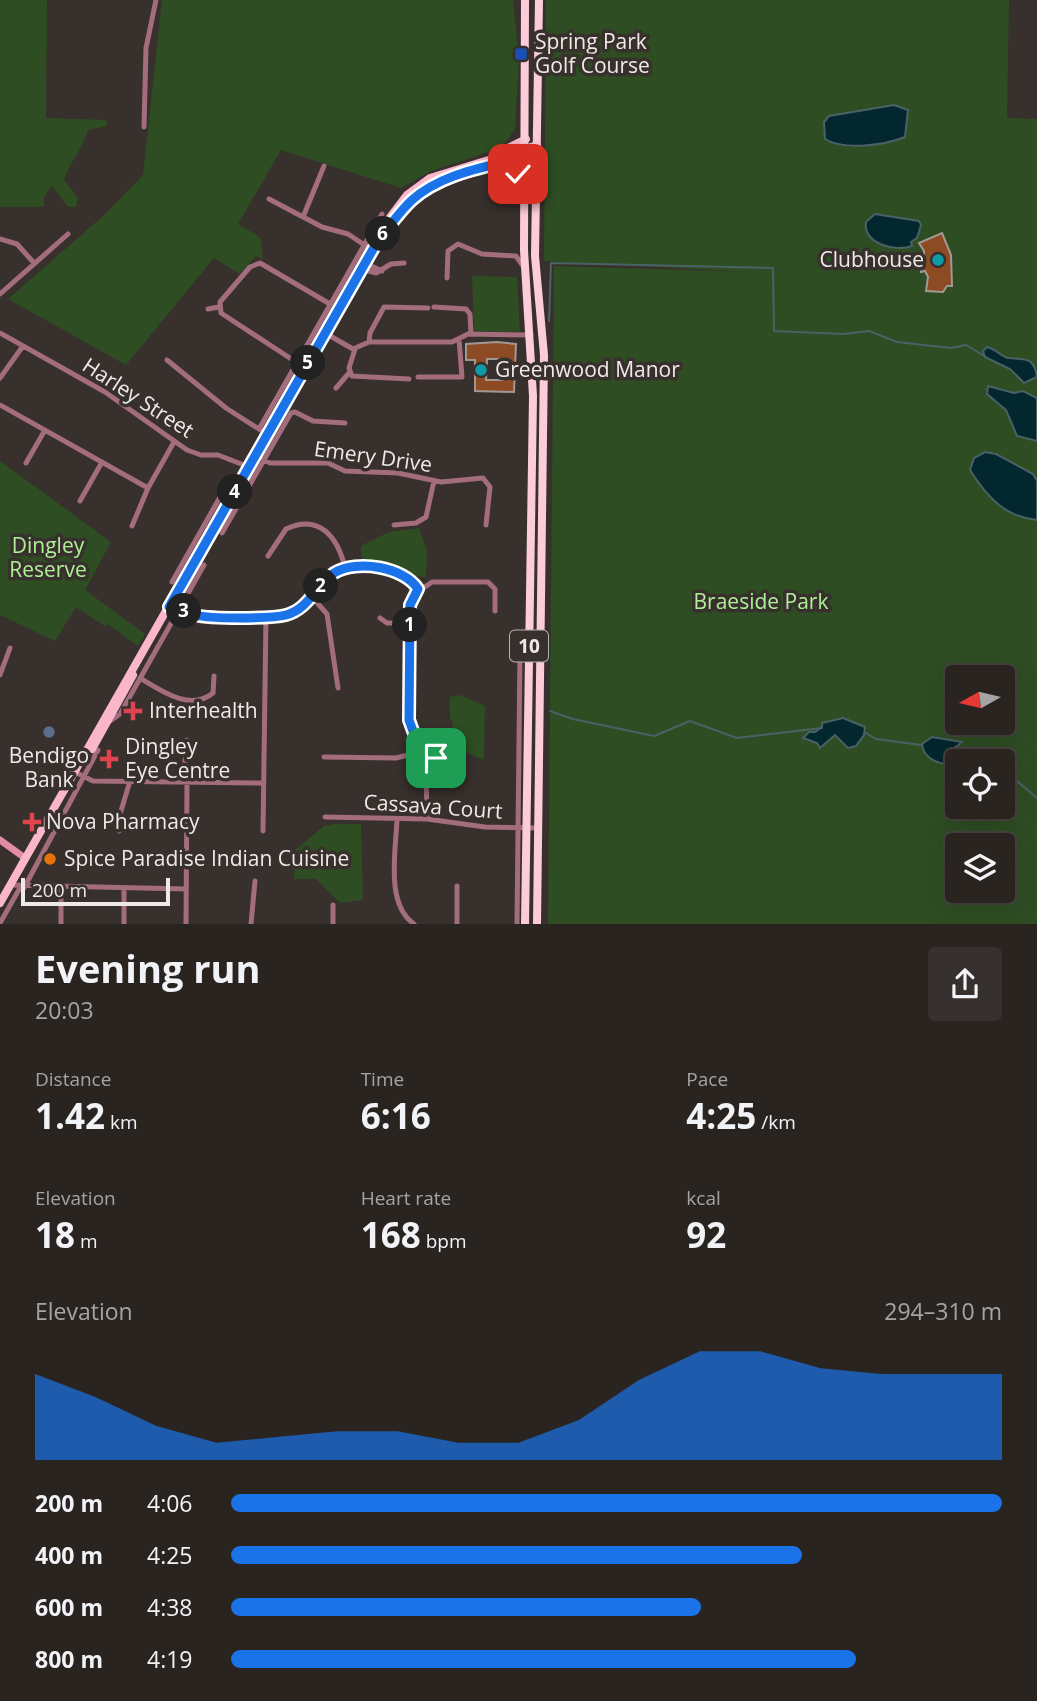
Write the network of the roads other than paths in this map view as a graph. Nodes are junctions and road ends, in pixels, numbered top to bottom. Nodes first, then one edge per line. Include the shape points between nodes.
1 (156, 0) edge
2 (525, 0) edge
3 (539, 0) edge
4 (144, 127) dead end
5 (526, 139) junction
6 (537, 148) junction
7 (526, 152) junction
8 (487, 160) junction
9 (509, 161) junction
10 (324, 166) dead end
11 (269, 199) dead end
12 (525, 202) junction
13 (382, 214) dead end
14 (303, 217) junction
15 (68, 234) dead end
16 (380, 237) junction
17 (0, 239) edge
18 (524, 243) junction
19 (365, 245) junction
20 (373, 250) junction
21 (508, 255) junction
22 (34, 263) junction
23 (404, 263) dead end
24 (363, 266) junction
25 (525, 269) junction
26 (447, 278) dead end
27 (0, 294) edge
28 (330, 304) junction
29 (219, 307) junction
30 (208, 309) dead end
31 (0, 333) edge
32 (325, 334) junction
33 (471, 334) junction
34 (531, 335) junction
35 (459, 339) junction
36 (369, 342) junction
37 (23, 346) junction
38 (355, 349) junction
39 (167, 360) dead end
40 (296, 363) junction
41 (305, 368) junction
42 (349, 373) junction
43 (418, 377) dead end
44 (0, 378) edge
45 (409, 379) dead end
46 (335, 388) dead end
47 (0, 405) edge
48 (345, 423) dead end
49 (262, 429) junction
50 (45, 430) junction
51 (174, 442) junction
52 (255, 456) junction
53 (264, 461) junction
54 (102, 462) junction
55 (26, 463) dead end
56 (245, 473) junction
57 (434, 481) junction
58 (148, 488) junction
59 (80, 501) dead end
60 (394, 525) dead end
61 (132, 526) dead end
62 (486, 526) dead end
63 (222, 533) dead end
64 (268, 556) dead end
65 (204, 565) dead end
66 (345, 568) junction
67 (177, 573) junction
68 (186, 578) junction
69 (172, 582) dead end
70 (420, 588) junction
71 (312, 597) junction
72 (169, 607) junction
73 (495, 611) dead end
74 (177, 612) junction
75 (266, 617) junction
76 (380, 618) dead end
77 (410, 623) junction
78 (529, 641) junction
79 (146, 647) junction
80 (10, 648) dead end
81 (0, 675) edge
82 (214, 676) dead end
83 (139, 678) junction
84 (338, 688) dead end
85 (106, 724) junction
86 (187, 740) dead end
87 (99, 750) dead end
88 (422, 755) junction
89 (452, 755) dead end
90 (324, 757) dead end
91 (78, 774) junction
92 (130, 781) junction
93 (185, 782) junction
94 (263, 783) junction
95 (325, 817) dead end
96 (397, 819) junction
97 (427, 819) junction
98 (522, 828) junction
99 (538, 828) junction
100 (119, 831) dead end
101 (263, 831) dead end
102 (0, 840) edge
103 (25, 858) junction
104 (255, 881) dead end
105 (12, 882) junction
106 (25, 886) junction
107 (457, 886) dead end
108 (61, 887) junction
109 (124, 888) junction
110 (186, 889) junction
111 (0, 903) edge
112 (333, 905) dead end
113 (0, 923) edge
114 (409, 923) edge
115 (61, 924) edge
116 (124, 924) edge
117 (186, 924) edge
118 (251, 924) edge
119 (333, 924) edge
120 (457, 924) edge
121 (517, 924) edge
122 (525, 924) edge
123 (537, 924) edge

1 - 4 street via 146,48
2 - 5 highway, 10
3 - 6 highway, 10
5 - 7 highway, 10
5 - 8 main road
6 - 7 main road
6 - 99 highway, 10 via 536,278 544,355
7 - 8 main road
7 - 9 main road
7 - 12 highway, 10
8 - 16 main road via 420,184 399,204
9 - 12 main road via 518,174
9 - 16 main road via 430,187 402,210
10 - 14 street
11 - 14 street
12 - 18 highway, 10
13 - 19 street
14 - 19 street
15 - 22 street
16 - 20 main road
17 - 22 street via 16,243
18 - 21 street
18 - 25 highway, 10
19 - 20 street
19 - 28 street
20 - 24 main road
21 - 25 street via 518,258
21 - 26 street via 486,255 460,244 453,246 448,253
22 - 27 street
23 - 24 street via 373,273
24 - 32 main road
25 - 34 highway, 10
28 - 29 street via 257,264
28 - 40 street
29 - 30 street
29 - 40 street via 221,313
31 - 37 street, Harley Street
32 - 38 street
32 - 41 main road
33 - 34 street
33 - 35 street
33 - 36 street via 466,309 384,307
34 - 78 highway, 10
35 - 36 street
35 - 43 street via 462,377
36 - 38 street
37 - 44 street
37 - 51 street, Harley Street via 105,392
38 - 42 street
39 - 49 street via 226,408
40 - 41 street
40 - 49 street
41 - 49 main road
42 - 45 street via 356,378
42 - 46 street
47 - 50 street
48 - 53 street via 313,421 291,413
49 - 52 main road
50 - 54 street
50 - 55 street
51 - 56 street, Harley Street via 197,454 226,458
51 - 58 street
52 - 53 street, Emery Drive
52 - 56 main road
53 - 57 street, Emery Drive via 328,463 345,471 398,472
53 - 63 street
54 - 58 street
54 - 59 street
56 - 67 street via 228,483
56 - 68 main road
57 - 60 street via 426,517
57 - 62 street, Emery Drive via 487,480
58 - 61 street
64 - 66 street via 286,530 315,525 334,538
65 - 74 street
66 - 70 street via 387,570
66 - 71 street via 328,578
67 - 68 street
67 - 69 street
68 - 72 main road
70 - 73 street via 437,581 490,582 495,589
70 - 77 street via 410,605
71 - 75 street via 293,612
71 - 84 street via 327,614
72 - 74 street
72 - 79 main road
74 - 75 street
74 - 83 street
75 - 94 street
76 - 77 street via 387,623
77 - 88 street via 409,720
78 - 98 highway, 10
78 - 98 street via 521,648
79 - 85 main road
79 - 91 main road
80 - 81 street
82 - 83 street via 213,693 196,700 174,697
83 - 85 street via 116,718
85 - 91 main road
86 - 93 street
87 - 91 street
88 - 89 street
88 - 90 street
88 - 97 street
91 - 92 street
91 - 103 main road
91 - 106 street
92 - 93 street
92 - 100 street
93 - 94 street
93 - 110 street
94 - 101 street
95 - 96 street, Cassava Court
96 - 97 street, Cassava Court
96 - 114 street via 396,897
97 - 98 street, Cassava Court
98 - 99 street, Cassava Court
98 - 121 street
98 - 122 highway, 10
99 - 123 highway, 10
102 - 103 main road
103 - 105 main road
104 - 118 street
105 - 106 street
105 - 111 main road
106 - 108 street
106 - 113 street
107 - 120 street
108 - 109 street
108 - 115 street
109 - 110 street
109 - 116 street
110 - 117 street
112 - 119 street

